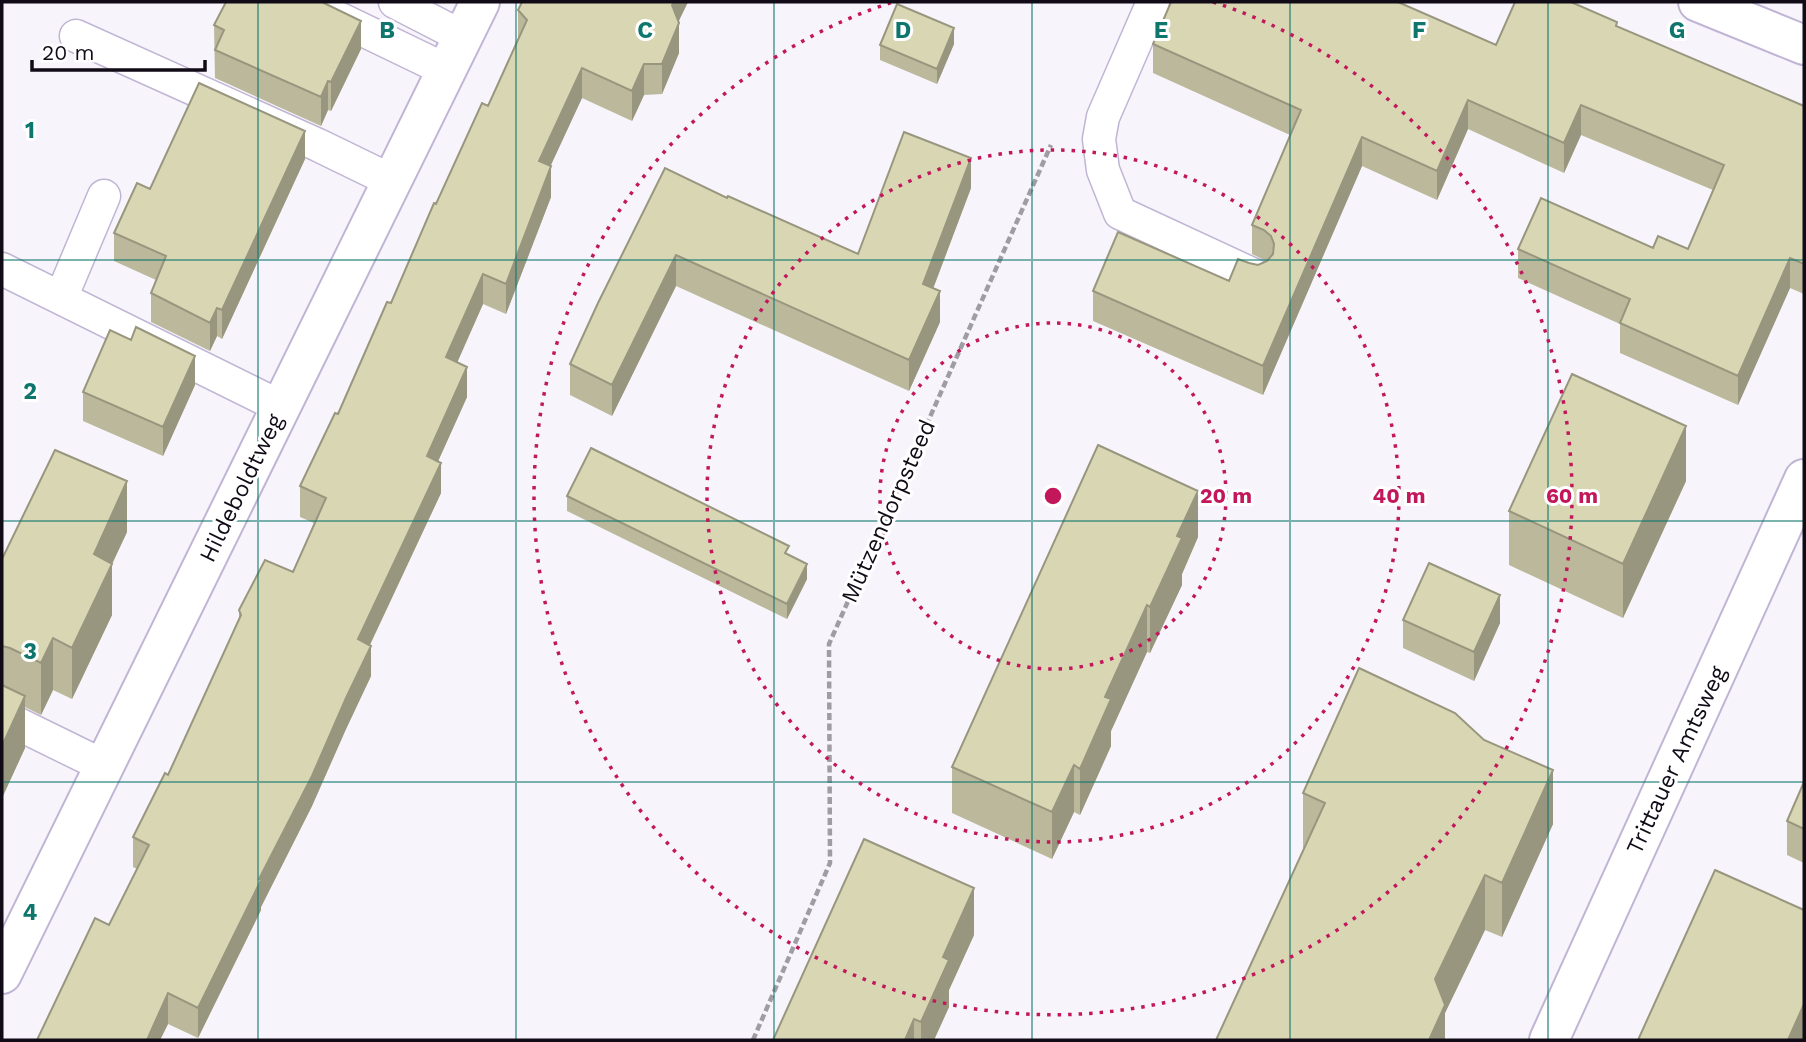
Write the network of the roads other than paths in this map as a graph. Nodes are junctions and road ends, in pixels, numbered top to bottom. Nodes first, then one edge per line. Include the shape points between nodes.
1 (305, 2) edge
2 (395, 2) edge
3 (480, 2) edge
4 (1153, 2) edge
5 (1698, 2) edge
6 (76, 36) dead end
7 (1804, 45) edge
8 (455, 53) junction
9 (391, 181) junction
10 (104, 197) dead end
11 (2, 269) edge
12 (1256, 276) edge
13 (61, 298) junction
14 (281, 407) junction
15 (1804, 479) edge
16 (2, 716) edge
17 (104, 766) junction
18 (2, 974) edge
19 (1549, 1040) edge

1 - 8 lane
2 - 8 lane
3 - 8 street, Hildeboldtweg
4 - 12 lane via 1103,117 1099,139 1103,170 1120,213
5 - 7 street
6 - 9 lane
8 - 9 street, Hildeboldtweg
9 - 14 street, Hildeboldtweg
10 - 13 lane
11 - 13 lane
13 - 14 lane
14 - 17 street, Hildeboldtweg
15 - 19 street, Trittauer Amtsweg
16 - 17 lane
17 - 18 street, Hildeboldtweg

